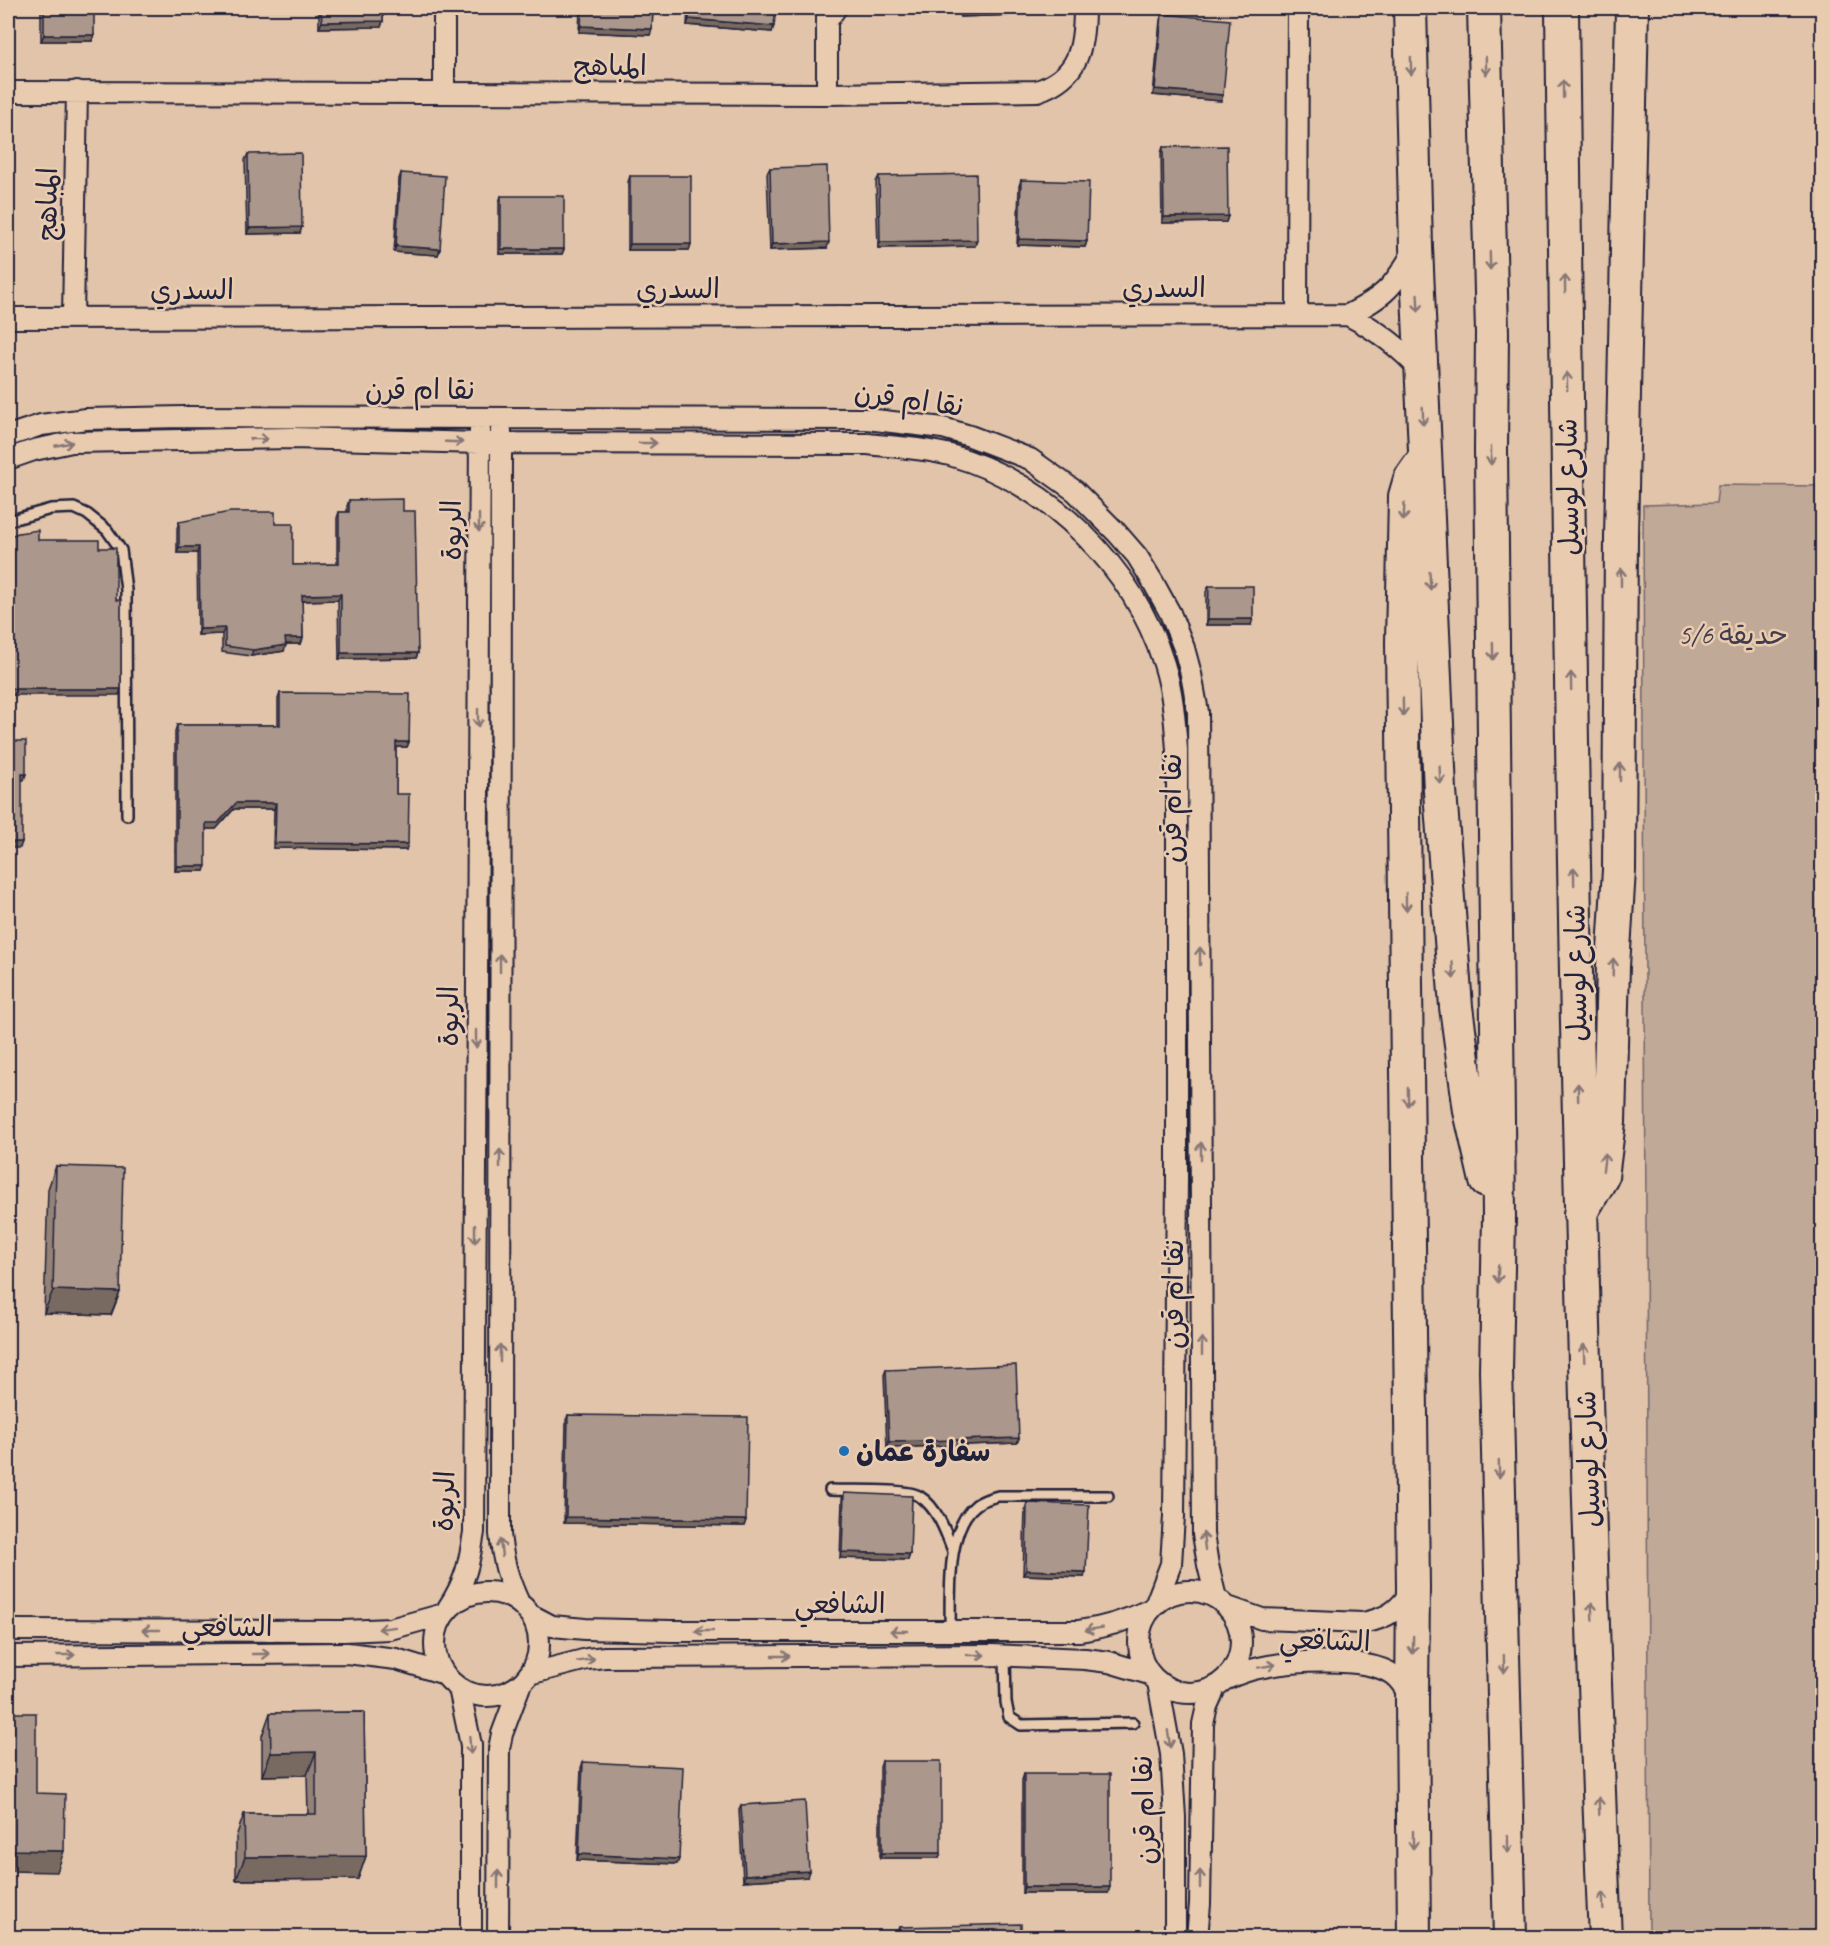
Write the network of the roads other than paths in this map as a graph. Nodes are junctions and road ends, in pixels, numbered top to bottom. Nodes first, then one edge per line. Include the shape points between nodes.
1 (453, 8) edge
2 (1084, 8) edge
3 (1298, 8) edge
4 (1410, 8) edge
5 (1484, 8) edge
6 (1562, 8) edge
7 (830, 12) edge
8 (1634, 15) edge
9 (444, 17) edge
10 (77, 91) junction
11 (8, 92) edge
12 (444, 93) junction
13 (827, 94) junction
14 (1416, 247) junction
15 (1298, 315) junction
16 (1348, 315) junction
17 (8, 318) edge
18 (73, 318) junction
19 (1421, 372) junction
20 (480, 418) junction
21 (501, 419) junction
22 (8, 436) edge
23 (500, 442) junction
24 (480, 443) junction
25 (8, 459) edge
26 (1424, 459) junction
27 (8, 521) edge
28 (127, 815) dead end
29 (1580, 1214) junction
30 (1499, 1216) junction
31 (830, 1490) dead end
32 (1108, 1496) dead end
33 (953, 1551) junction
34 (1413, 1587) junction
35 (1221, 1602) junction
36 (1153, 1607) junction
37 (525, 1609) junction
38 (446, 1611) junction
39 (8, 1630) edge
40 (950, 1631) junction
41 (8, 1656) edge
42 (1005, 1656) junction
43 (445, 1674) junction
44 (525, 1678) junction
45 (1154, 1678) junction
46 (1220, 1683) junction
47 (459, 1688) junction
48 (1412, 1701) junction
49 (1133, 1723) dead end
50 (471, 1938) edge
51 (498, 1938) edge
52 (1175, 1938) edge
53 (1197, 1938) edge
54 (1414, 1938) edge
55 (1510, 1938) edge
56 (1605, 1938) edge

1 - 9 street
2 - 13 street, المباهج via 1084,33 1077,62 1049,87 1037,91
3 - 15 street
4 -> 14 highway
5 -> 30 highway via 1492,333
29 -> 6 highway, شارع لوسيل
7 - 13 street
29 -> 8 highway via 1602,1177 1609,1122 1619,870 1621,525
9 - 12 street
10 - 11 street, المباهج
10 - 12 street, المباهج
10 - 18 street, المباهج
12 - 13 street, المباهج
14 - 16 street, السدري via 1394,284
14 -> 19 highway
15 - 16 street, السدري
15 - 18 street, السدري
16 - 19 street, السدري via 1404,351
17 - 18 street, السدري
19 -> 26 highway
20 - 21 street, نقا ام قرن
20 - 22 street, نقا ام قرن via 86,419 41,425
20 - 24 street, الربوة
21 - 23 street, الربوة
35 -> 21 street, نقا ام قرن via 1208,1565 1203,1534 1198,712 1184,648 1153,582 1117,532 1075,491 1030,459 943,428 867,419
23 - 24 street, نقا ام قرن
23 -> 36 street, نقا ام قرن via 868,444 950,455 1003,476 1059,512 1095,547 1135,599 1164,665 1174,709 1177,750 1174,1516 1170,1564
37 -> 23 street, الربوة via 510,1584 500,1534
25 -> 24 street, نقا ام قرن via 72,442 293,438
24 -> 38 street, الربوة via 474,1532 466,1577
26 -> 30 highway via 1440,791 1456,1008 1483,1174
26 -> 34 highway via 1410,478 1405,496 1402,642
27 - 28 lane via 51,509 74,508 107,530 121,550 126,590
56 -> 29 highway, شارع لوسيل
30 -> 55 highway via 1496,1371
31 - 33 lane via 906,1492 920,1497 942,1525
32 - 33 lane via 998,1496 981,1501 964,1518
33 - 40 lane
34 - 35 street, الشافعي via 1391,1614 1363,1623 1262,1619
34 -> 48 highway
35 - 36 street via 1202,1592 1185,1591 1170,1595
35 - 46 street via 1234,1617 1241,1643 1233,1669
36 -> 40 street, الشافعي via 1124,1622 1079,1631
36 - 45 street via 1142,1622 1139,1649 1142,1662
37 - 38 street via 506,1595 491,1592 460,1599
40 -> 37 street, الشافعي via 585,1629 552,1626
37 - 44 street via 537,1629 539,1645 537,1660
38 -> 39 street, الشافعي via 390,1629 344,1631
38 - 43 street via 435,1644
41 -> 43 street, الشافعي via 347,1653 396,1659
44 -> 42 street, الشافعي via 605,1657
42 - 45 street, الشافعي via 1109,1662
42 - 49 lane via 1009,1717 1021,1725
43 - 47 street
44 - 47 street via 507,1692 491,1695
51 -> 44 street via 499,1749
45 - 46 street via 1171,1690 1186,1693 1201,1692
45 -> 52 street, نقا ام قرن via 1168,1732 1173,1775
46 -> 48 street, الشافعي via 1257,1668 1288,1662 1365,1664 1398,1679
53 -> 46 street, نقا ام قرن via 1203,1724 1207,1706
47 -> 50 street via 471,1745
48 -> 54 highway

